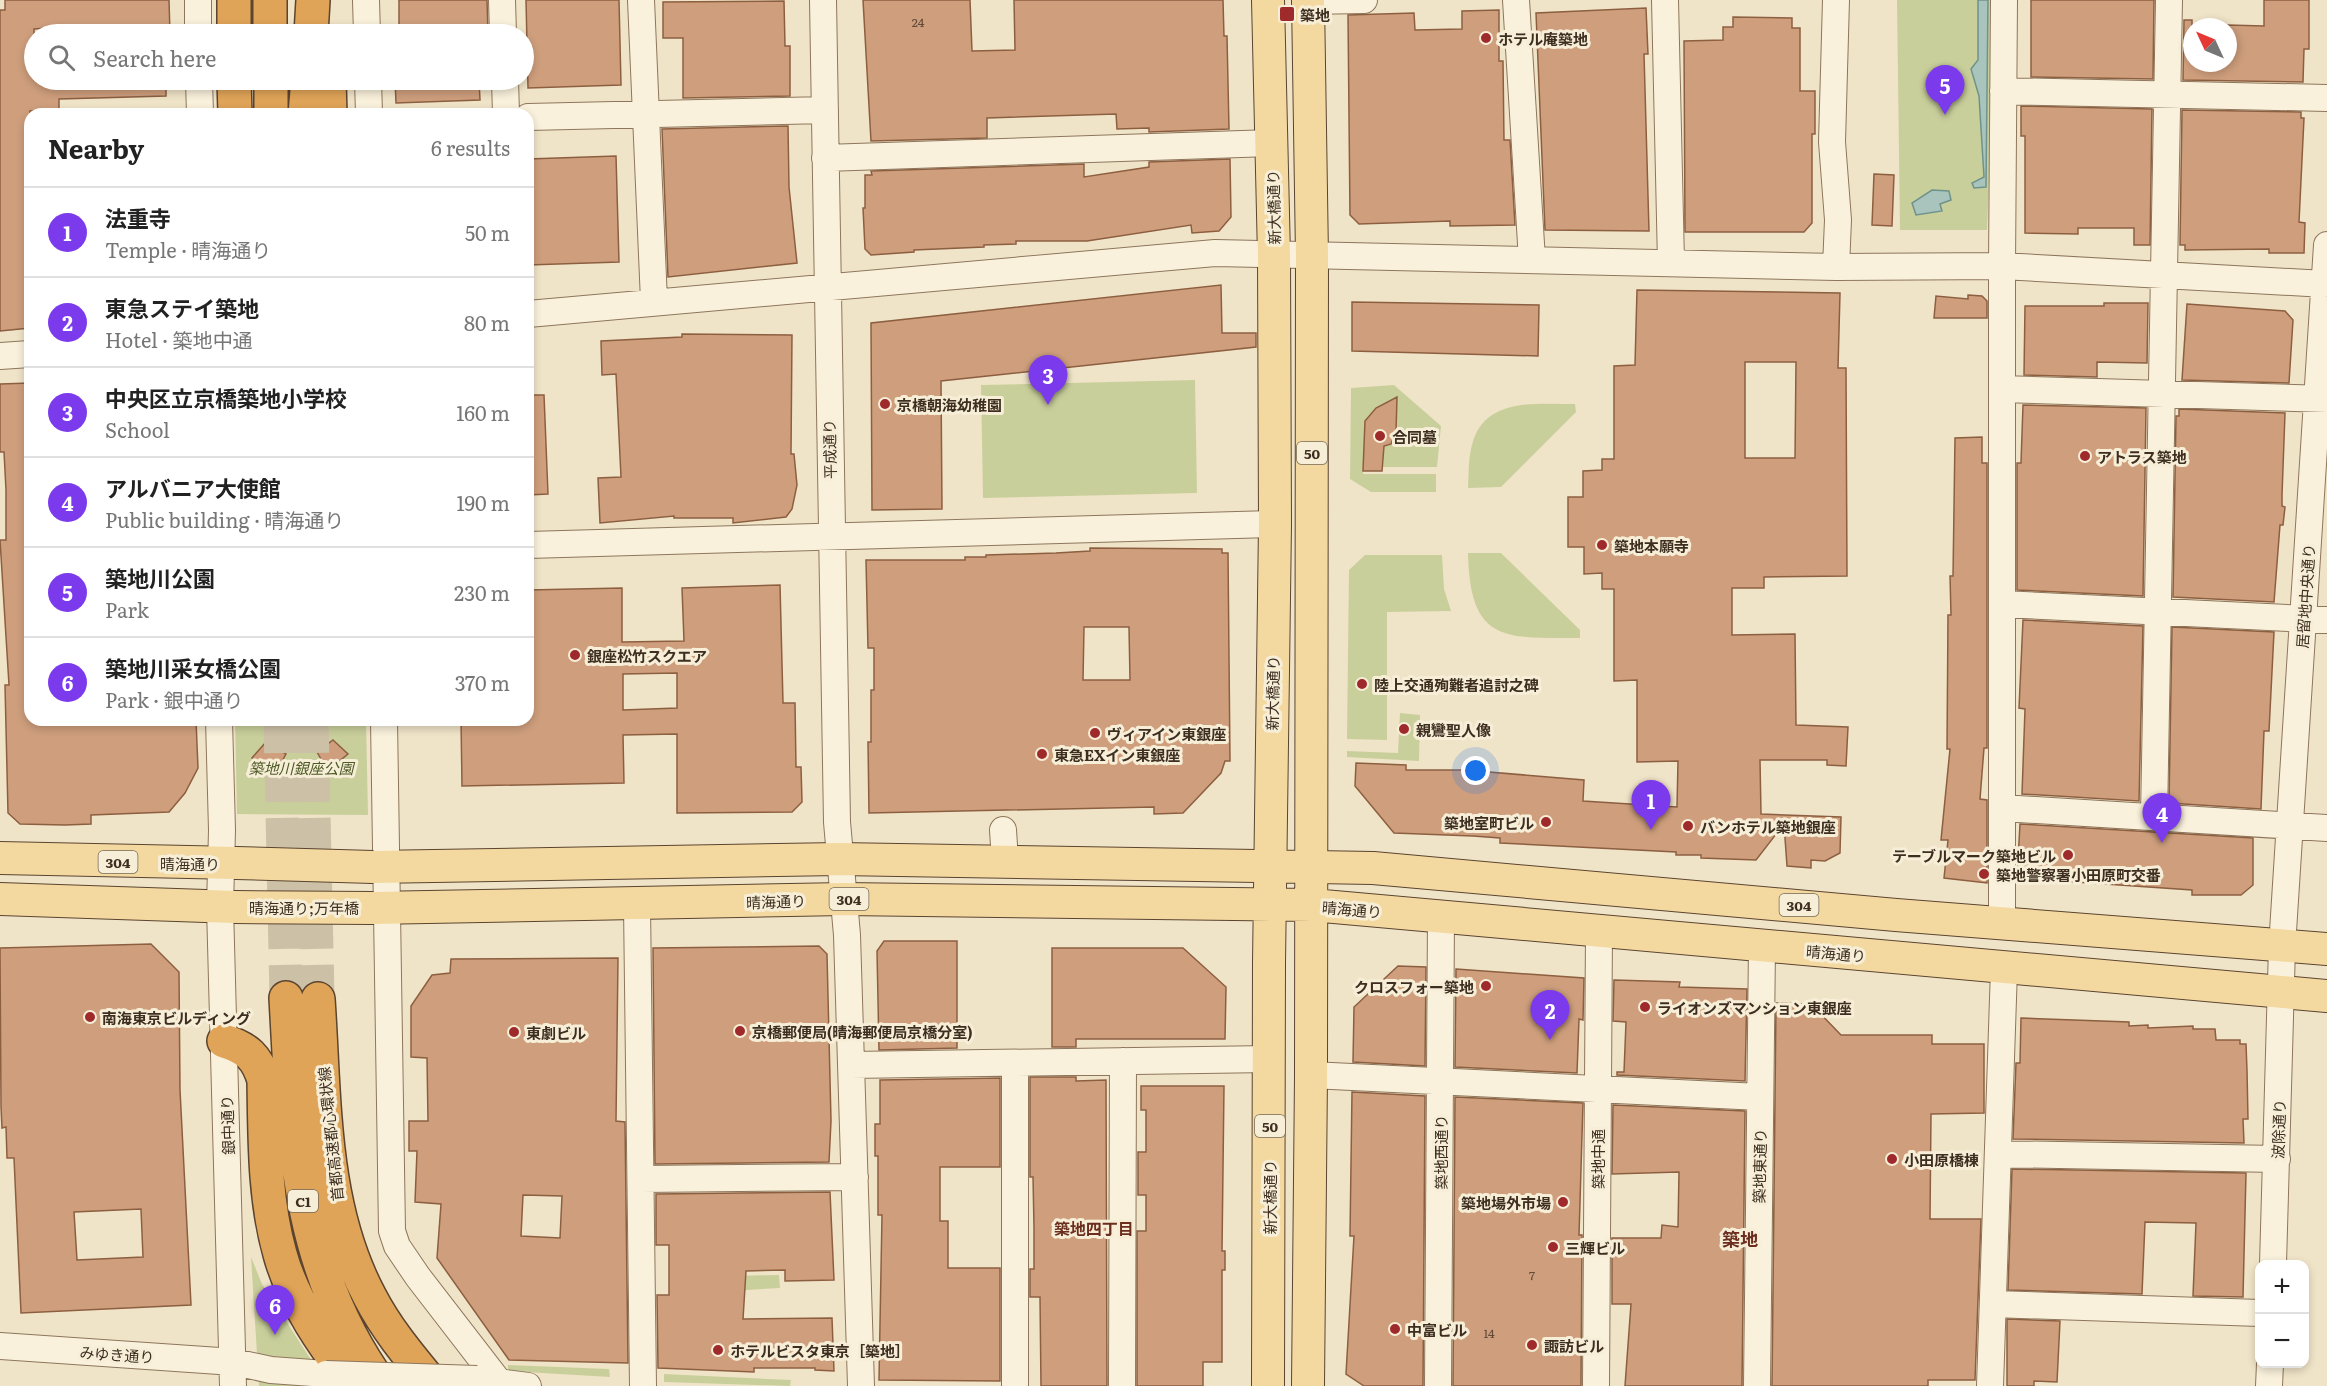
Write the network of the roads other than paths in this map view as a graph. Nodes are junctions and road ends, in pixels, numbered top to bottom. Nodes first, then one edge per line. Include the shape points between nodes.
1 (198, 0) edge
2 (234, 0) edge
3 (270, 0) edge
4 (298, 0) edge
5 (313, 0) edge
6 (327, 0) edge
7 (366, 0) edge
8 (502, 0) edge
9 (641, 0) edge
10 (823, 0) edge
11 (1268, 0) edge
12 (1308, 0) edge
13 (1364, 0) edge
14 (1516, 0) edge
15 (1665, 0) edge
16 (1836, 0) edge
17 (2004, 0) edge
18 (2169, 0) edge
19 (198, 24) edge
20 (234, 24) edge
21 (270, 24) edge
22 (299, 24) edge
23 (312, 24) edge
24 (327, 24) edge
25 (367, 24) edge
26 (503, 24) edge
27 (199, 90) edge
28 (234, 90) edge
29 (271, 90) edge
30 (301, 90) edge
31 (307, 90) edge
32 (329, 90) edge
33 (368, 90) edge
34 (505, 90) edge
35 (2003, 91) junction
36 (2168, 95) junction
37 (2327, 98) edge
38 (200, 108) edge
39 (235, 108) edge
40 (271, 108) edge
41 (302, 108) edge
42 (304, 108) edge
43 (330, 108) edge
44 (369, 108) edge
45 (506, 108) edge
46 (825, 110) junction
47 (646, 114) junction
48 (534, 117) edge
49 (1272, 143) junction
50 (825, 158) junction
51 (2327, 244) edge
52 (1274, 256) junction
53 (1312, 256) junction
54 (1532, 260) junction
55 (1671, 261) junction
56 (2002, 266) junction
57 (1836, 267) junction
58 (2164, 275) junction
59 (2325, 284) junction
60 (826, 289) junction
61 (654, 301) junction
62 (534, 313) edge
63 (24, 354) edge
64 (0, 356) edge
65 (2002, 389) junction
66 (2162, 393) junction
67 (2322, 399) edge
68 (1275, 524) junction
69 (831, 538) junction
70 (534, 545) edge
71 (2002, 604) junction
72 (2158, 612) junction
73 (2315, 620) edge
74 (219, 726) edge
75 (384, 726) edge
76 (2002, 808) junction
77 (2154, 817) junction
78 (2290, 825) junction
79 (2327, 828) edge
80 (1003, 830) dead end
81 (3, 854) edge
82 (839, 859) junction
83 (1005, 861) junction
84 (229, 863) junction
85 (1270, 866) junction
86 (1311, 866) junction
87 (380, 868) junction
88 (844, 899) junction
89 (2, 902) edge
90 (636, 905) junction
91 (1270, 905) junction
92 (1312, 905) junction
93 (227, 907) junction
94 (380, 908) junction
95 (1441, 917) junction
96 (2002, 923) junction
97 (1599, 932) junction
98 (1762, 946) junction
99 (2282, 947) junction
100 (2327, 949) edge
101 (2004, 969) junction
102 (2281, 994) junction
103 (2327, 996) edge
104 (286, 998) tunnel mouth
105 (318, 999) tunnel mouth
106 (224, 1041) junction
107 (1270, 1059) junction
108 (1123, 1061) junction
109 (1015, 1063) junction
110 (851, 1065) junction
111 (1311, 1075) junction
112 (1440, 1083) junction
113 (1598, 1090) junction
114 (1760, 1097) junction
115 (1998, 1154) junction
116 (2277, 1159) junction
117 (855, 1177) junction
118 (641, 1179) junction
119 (2273, 1260) edge
120 (1993, 1304) junction
121 (2255, 1313) edge
122 (0, 1346) edge
123 (2270, 1368) edge
124 (234, 1374) edge
125 (340, 1380) edge
126 (488, 1381) junction
127 (382, 1386) edge
128 (434, 1386) edge
129 (528, 1386) edge
130 (643, 1386) edge
131 (861, 1386) edge
132 (1015, 1386) edge
133 (1122, 1386) edge
134 (1268, 1386) edge
135 (1308, 1386) edge
136 (1438, 1386) edge
137 (1596, 1386) edge
138 (1757, 1386) edge
139 (1990, 1386) edge
140 (2269, 1386) edge

1 - 19 street
2 - 20 highway
3 - 21 highway
4 - 22 highway
5 - 23 highway
6 - 24 highway
7 - 25 street
8 - 26 street
9 - 47 street
10 - 46 street, 平成通り
11 - 49 main road, 新大橋通り / 50
12 - 13 street
12 - 53 main road, 50
14 - 54 street
15 - 55 street
16 - 57 street via 1832,142 1838,220
17 - 35 street
18 - 36 street
27 - 38 street
28 - 39 highway
29 - 40 highway
30 - 41 highway
31 - 42 highway
32 - 43 highway
33 - 44 street
34 - 45 street
35 - 36 street
35 - 56 street
36 - 37 street
36 - 58 street
46 - 47 street
46 - 50 street, 平成通り
47 - 48 street
47 - 61 street
49 - 50 street
49 - 52 main road, 新大橋通り / 50
50 - 60 street, 平成通り
51 - 59 street, 居留地中央通り
52 - 53 street
52 - 60 street via 1215,253
52 - 68 main road, 新大橋通り / 50
53 - 54 street
53 - 86 main road, 50
54 - 55 street
55 - 57 street
56 - 57 street
56 - 58 street
56 - 65 street
58 - 59 street
58 - 66 street
59 - 67 street, 居留地中央通り
60 - 61 street
60 - 69 street, 平成通り
61 - 62 street
63 - 64 street
65 - 66 street
65 - 71 street
66 - 67 street
66 - 72 street
67 - 73 street, 居留地中央通り
68 - 69 street
68 - 85 main road, 新大橋通り / 50
69 - 70 street
69 - 82 street, 平成通り
71 - 72 street
71 - 76 street
72 - 73 street
72 - 77 street
73 - 78 street, 居留地中央通り
74 - 84 street, 銀中通り
75 - 87 street
76 - 77 street
76 - 96 street
77 - 78 street
78 - 79 street
78 - 99 street, 居留地中央通り
80 - 83 street
81 - 84 main road, 晴海通り / 304
82 - 83 main road, 304
82 - 87 main road, 304
82 - 88 street, 平成通り
83 - 85 main road, 304
84 - 87 main road, 304, bridge
84 - 93 street, 銀中通り
85 - 86 main road, 304
85 - 91 main road, 新大橋通り / 50
86 - 92 main road, 50
86 - 96 main road, 304 via 1373,868
87 - 94 street
88 - 90 main road, 晴海通り / 304
88 - 91 main road, 晴海通り / 304
88 - 110 street, 平成通り
89 - 93 main road, 304
90 - 94 main road, 晴海通り / 304
90 - 118 street
91 - 92 main road, 晴海通り / 304
91 - 107 main road, 新大橋通り / 50
92 - 95 main road, 晴海通り / 304
92 - 111 main road, 50
93 - 94 main road, 晴海通り;万年橋 / 304, bridge
93 - 106 street, 銀中通り
94 - 126 street via 392,1231 398,1246
95 - 97 main road, 晴海通り / 304
95 - 112 street, 築地西通り
96 - 99 main road, 304
97 - 98 main road, 晴海通り / 304
97 - 113 street, 築地中通
98 - 101 main road, 晴海通り / 304
98 - 114 street, 築地東通り
99 - 100 main road, 304
99 - 102 street, 波除通り
101 - 102 main road, 晴海通り / 304
101 - 115 street
102 - 103 main road, 晴海通り / 304
102 - 116 street, 波除通り
104 - 127 highway, C1 via 305,1215 338,1314
105 - 128 highway, 首都高速都心環状線 via 330,1164 343,1231 359,1276 382,1319
106 - 124 street, 銀中通り
106 - 125 highway via 248,1051 260,1068 264,1080 268,1190 280,1257
107 - 108 street
107 - 134 main road, 新大橋通り / 50
108 - 109 street
108 - 133 street
109 - 110 street
109 - 132 street
110 - 117 street, 平成通り
111 - 112 street
111 - 135 main road, 50
112 - 113 street
112 - 136 street, 築地西通り
113 - 114 street
113 - 137 street, 築地中通
114 - 138 street, 築地東通り
115 - 116 street
115 - 120 street
116 - 119 street, 波除通り
117 - 118 street
117 - 131 street, 平成通り
118 - 130 street
120 - 121 street
120 - 139 street
122 - 124 street, みゆき通り
123 - 140 street
124 - 125 street, みゆき通り via 271,1370
125 - 126 street, みゆき通り, bridge
126 - 129 street, みゆき通り

